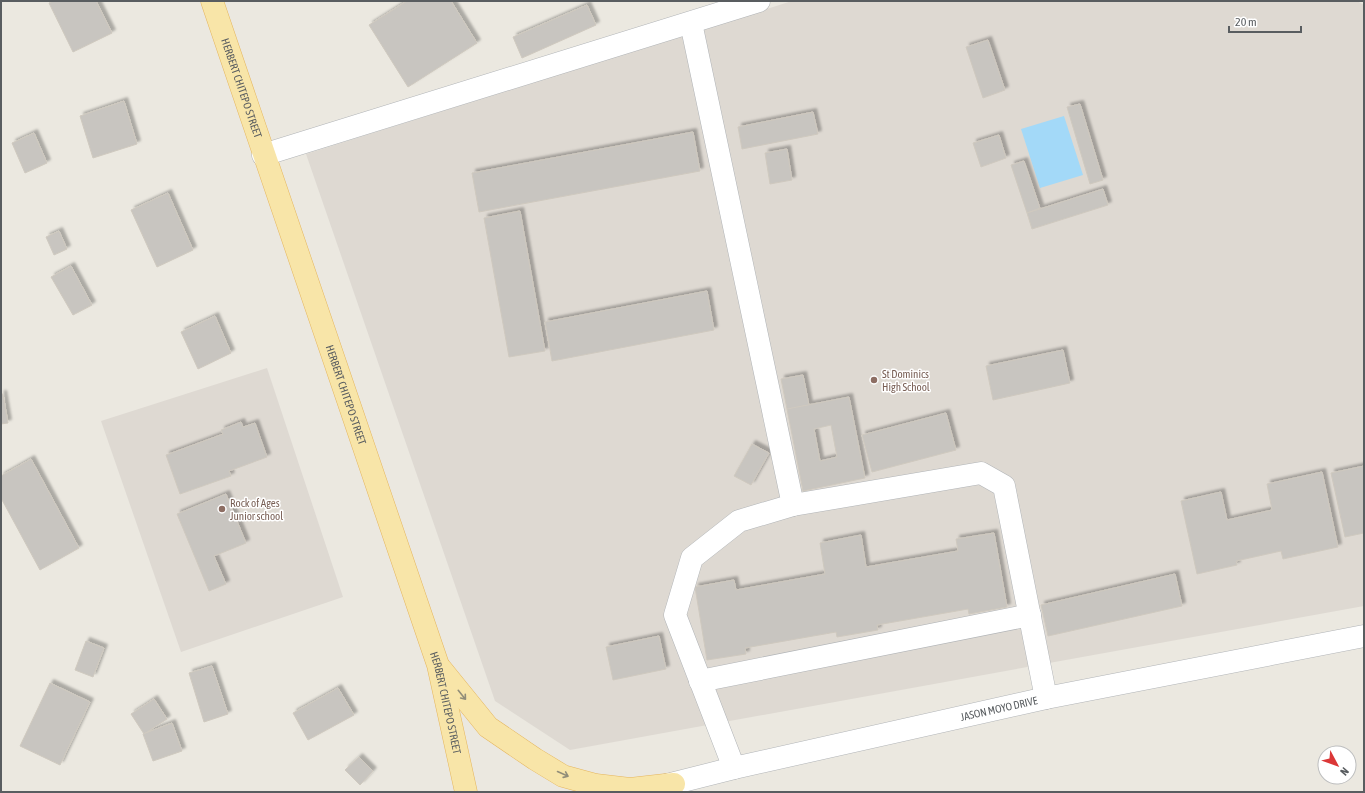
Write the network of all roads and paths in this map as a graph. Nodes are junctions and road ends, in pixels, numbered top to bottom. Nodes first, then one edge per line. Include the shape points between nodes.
1 (212, 1) edge
2 (760, 1) edge
3 (691, 23) junction
4 (264, 155) junction
5 (793, 505) junction
6 (1030, 615) junction
7 (1364, 636) edge
8 (438, 665) junction
9 (700, 682) junction
10 (1046, 698) junction
11 (734, 768) junction
12 (674, 784) junction
13 (466, 792) edge
14 (636, 792) edge

1 - 4 main road, HERBERT CHITEPO STREET
2 - 3 street
3 - 4 street
3 - 5 street
4 - 8 main road, HERBERT CHITEPO STREET
5 - 6 street via 980,473 1004,486
5 - 9 street via 739,521 692,558 675,615
6 - 9 street
6 - 10 street
7 - 10 street, JASON MOYO DRIVE
8 -> 12 main road via 488,727 564,776 596,785 630,789
8 - 13 main road, HERBERT CHITEPO STREET
9 - 11 street
10 - 11 street, JASON MOYO DRIVE
11 - 12 street, JASON MOYO DRIVE
12 - 14 street, JASON MOYO DRIVE

